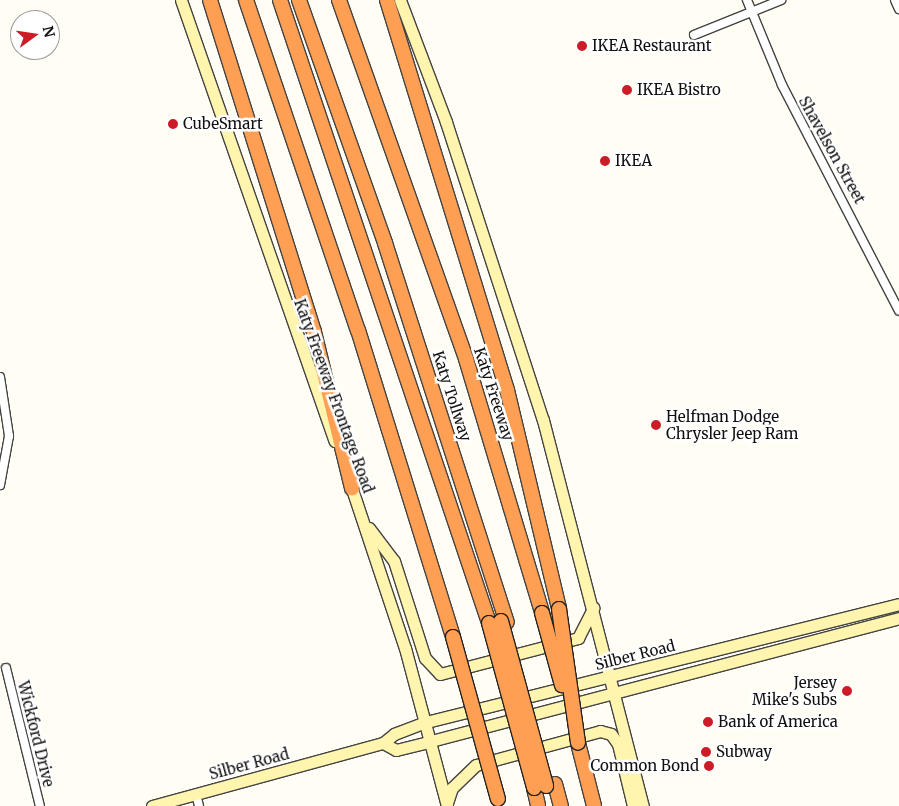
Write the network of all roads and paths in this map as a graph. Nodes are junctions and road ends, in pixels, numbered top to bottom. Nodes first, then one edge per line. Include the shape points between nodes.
1 (181, 0) edge
2 (210, 0) edge
3 (246, 0) edge
4 (280, 0) edge
5 (299, 0) edge
6 (339, 0) edge
7 (387, 0) edge
8 (400, 0) edge
9 (747, 0) edge
10 (781, 0) edge
11 (895, 0) edge
12 (899, 9) edge
13 (752, 12) junction
14 (694, 35) dead end
15 (899, 311) edge
16 (0, 377) edge
17 (0, 485) edge
18 (352, 488) junction
19 (362, 518) junction
20 (899, 604) edge
21 (593, 608) junction
22 (857, 614) junction
23 (899, 618) edge
24 (499, 622) junction
25 (860, 628) junction
26 (6, 668) dead end
27 (610, 677) junction
28 (615, 696) junction
29 (426, 722) junction
30 (431, 742) junction
31 (383, 743) junction
32 (578, 743) junction
33 (545, 786) junction
34 (196, 794) junction
35 (499, 802) edge
36 (447, 805) edge
37 (40, 806) edge
38 (152, 806) edge
39 (199, 806) edge
40 (538, 806) edge
41 (551, 806) edge
42 (561, 806) edge
43 (594, 806) edge
44 (633, 806) edge
45 (643, 806) edge

1 - 18 main road, Katy Freeway Frontage Road
2 - 18 highway via 314,332
3 - 35 highway, bridge via 361,339 453,637
4 - 24 highway
5 - 24 highway, Katy Tollway via 450,443
6 - 32 highway, Katy Freeway, bridge via 462,350
7 - 32 highway, bridge via 504,380 559,610
8 - 21 main road via 446,122 543,420
9 - 13 street, Shavelson Street
10 - 13 street
11 - 12 street
13 - 14 street
13 - 15 street, Shavelson Street via 797,117
16 - 17 street via 9,436
18 - 19 main road, Katy Freeway Frontage Road
19 - 21 main road via 394,561 425,658 440,674 578,638
19 - 29 main road, Katy Freeway Frontage Road
20 - 22 main road, Silber Road
21 - 27 main road
22 - 25 main road
22 - 27 main road, Silber Road
23 - 25 main road, Silber Road
24 - 33 highway, bridge
24 - 33 highway, Katy Tollway
25 - 28 main road, Silber Road
26 - 37 street, Wickford Drive
27 - 28 main road
27 - 29 main road, Silber Road
28 - 30 main road, Silber Road
28 - 45 main road
29 - 30 main road, Katy Freeway Frontage Road
29 - 31 main road, Silber Road via 394,734
30 - 31 main road, Silber Road via 396,750
30 - 36 main road, Katy Freeway Frontage Road
31 - 34 main road, Silber Road
32 - 43 highway, Katy Freeway
33 - 40 highway
33 - 41 highway
33 - 42 highway, Katy Tollway
34 - 38 main road, Silber Road
34 - 39 street
36 - 44 main road via 452,788 476,764 600,731 615,738

